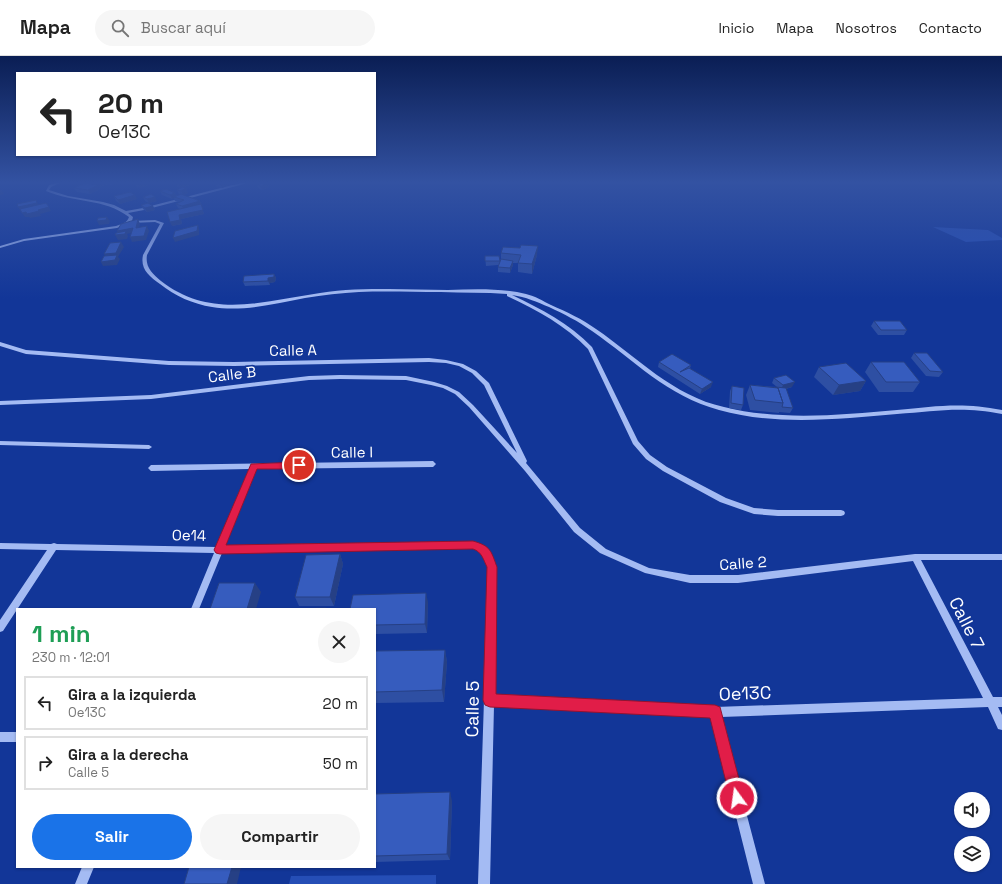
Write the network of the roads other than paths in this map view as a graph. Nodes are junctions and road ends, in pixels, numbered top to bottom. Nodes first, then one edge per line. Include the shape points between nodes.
1 (147, 222) edge
2 (159, 222) edge
3 (129, 223) joint
4 (0, 247) edge
5 (505, 293) junction
6 (0, 344) edge
7 (0, 403) edge
8 (1002, 412) edge
9 (0, 443) edge
10 (149, 447) dead end
11 (433, 464) dead end
12 (254, 466) junction
13 (151, 468) dead end
14 (528, 468) junction
15 (841, 513) dead end
16 (473, 545) joint
17 (0, 546) edge
18 (54, 546) junction
19 (220, 550) junction
20 (916, 557) junction
21 (1002, 557) edge
22 (195, 608) edge
23 (0, 628) edge
24 (490, 700) junction
25 (990, 702) junction
26 (1002, 702) edge
27 (715, 712) junction
28 (1002, 725) edge
29 (0, 737) edge
30 (16, 738) edge
31 (88, 868) edge
32 (81, 884) edge
33 (484, 884) edge
34 (759, 884) edge

1 - 3 street
2 - 5 street via 162,222 146,253 146,269 166,288 202,304 212,306 268,303 345,292 405,290
3 - 4 street via 106,229 24,240
5 - 8 street via 525,295 574,318 676,390 720,408 788,418 899,412 949,406 975,406
5 - 15 street via 536,308 584,341 590,348 635,442 648,457 665,470 723,500 754,511
6 - 14 street, Calle A via 31,352 169,363 428,360 455,363 478,374 487,384
7 - 14 street, Calle B via 151,397 309,378 406,378 432,383 457,393
9 - 10 street
11 - 12 street, Calle I
12 - 13 street, Calle I
12 - 19 street
14 - 20 street, Calle 2 via 577,530 603,551 648,571 690,579 738,579
16 - 19 street, Oe14
16 - 24 street, Calle 5 via 486,552 492,567
17 - 18 street, Oe14
18 - 19 street, Oe14
18 - 23 street
19 - 22 street
20 - 21 street, Calle 2
20 - 25 street, Calle 7
24 - 27 street, Oe13C
24 - 33 street, Calle 5
25 - 26 street, Oe13C
25 - 27 street, Oe13C
25 - 28 street, Calle 7
27 - 34 street
29 - 30 street
31 - 32 street

